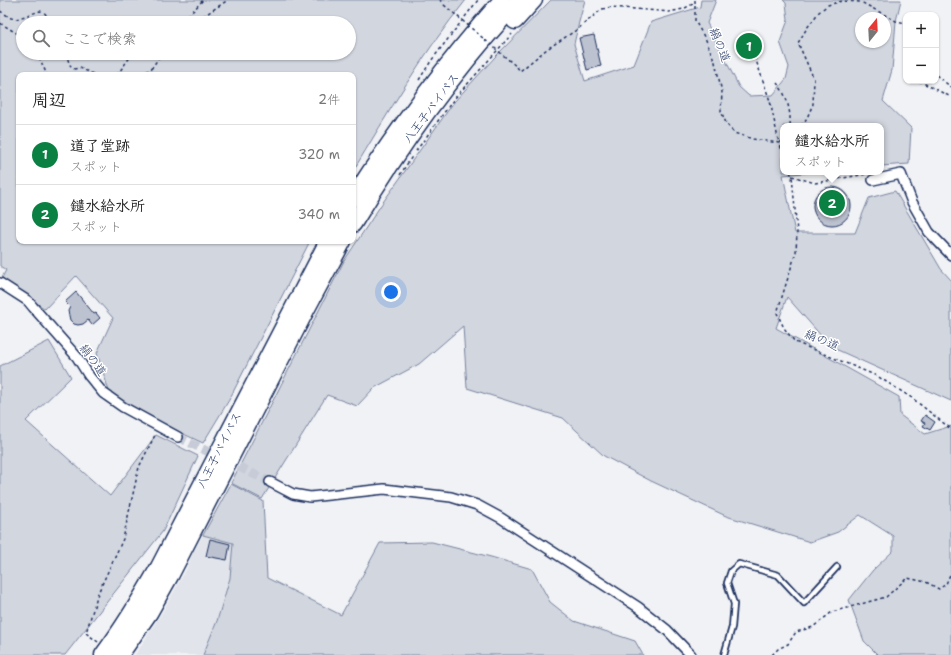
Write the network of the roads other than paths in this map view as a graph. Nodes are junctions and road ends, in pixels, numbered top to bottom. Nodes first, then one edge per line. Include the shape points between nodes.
1 (488, 0) edge
2 (502, 0) edge
3 (520, 0) edge
4 (534, 0) edge
5 (431, 85) junction
6 (406, 142) junction
7 (873, 180) road end
8 (356, 193) edge
9 (356, 219) edge
10 (326, 244) edge
11 (341, 244) edge
12 (951, 255) edge
13 (0, 283) edge
14 (178, 437) tunnel mouth
15 (270, 482) tunnel mouth
16 (837, 567) dead end
17 (101, 649) edge
18 (120, 655) edge
19 (691, 655) edge
20 (724, 655) edge

1 - 5 highway via 456,44
2 - 5 highway, 八王子バイパス
3 - 6 highway, 八王子バイパス via 458,73
4 - 6 highway
5 - 8 highway, 八王子バイパス
6 - 9 highway, 八王子バイパス
7 - 12 street via 901,174 912,202 929,232
10 - 17 highway, 八王子バイパス via 159,567 137,605
11 - 18 highway, 八王子バイパス via 171,574 149,613
13 - 14 street, 絹の道 via 33,306 77,357 103,393
15 - 19 street via 293,494 310,497 384,489 451,497 477,505 502,518 638,607 667,630
16 - 20 lane via 804,603 778,575 739,564 731,571 727,583 734,604 732,627

